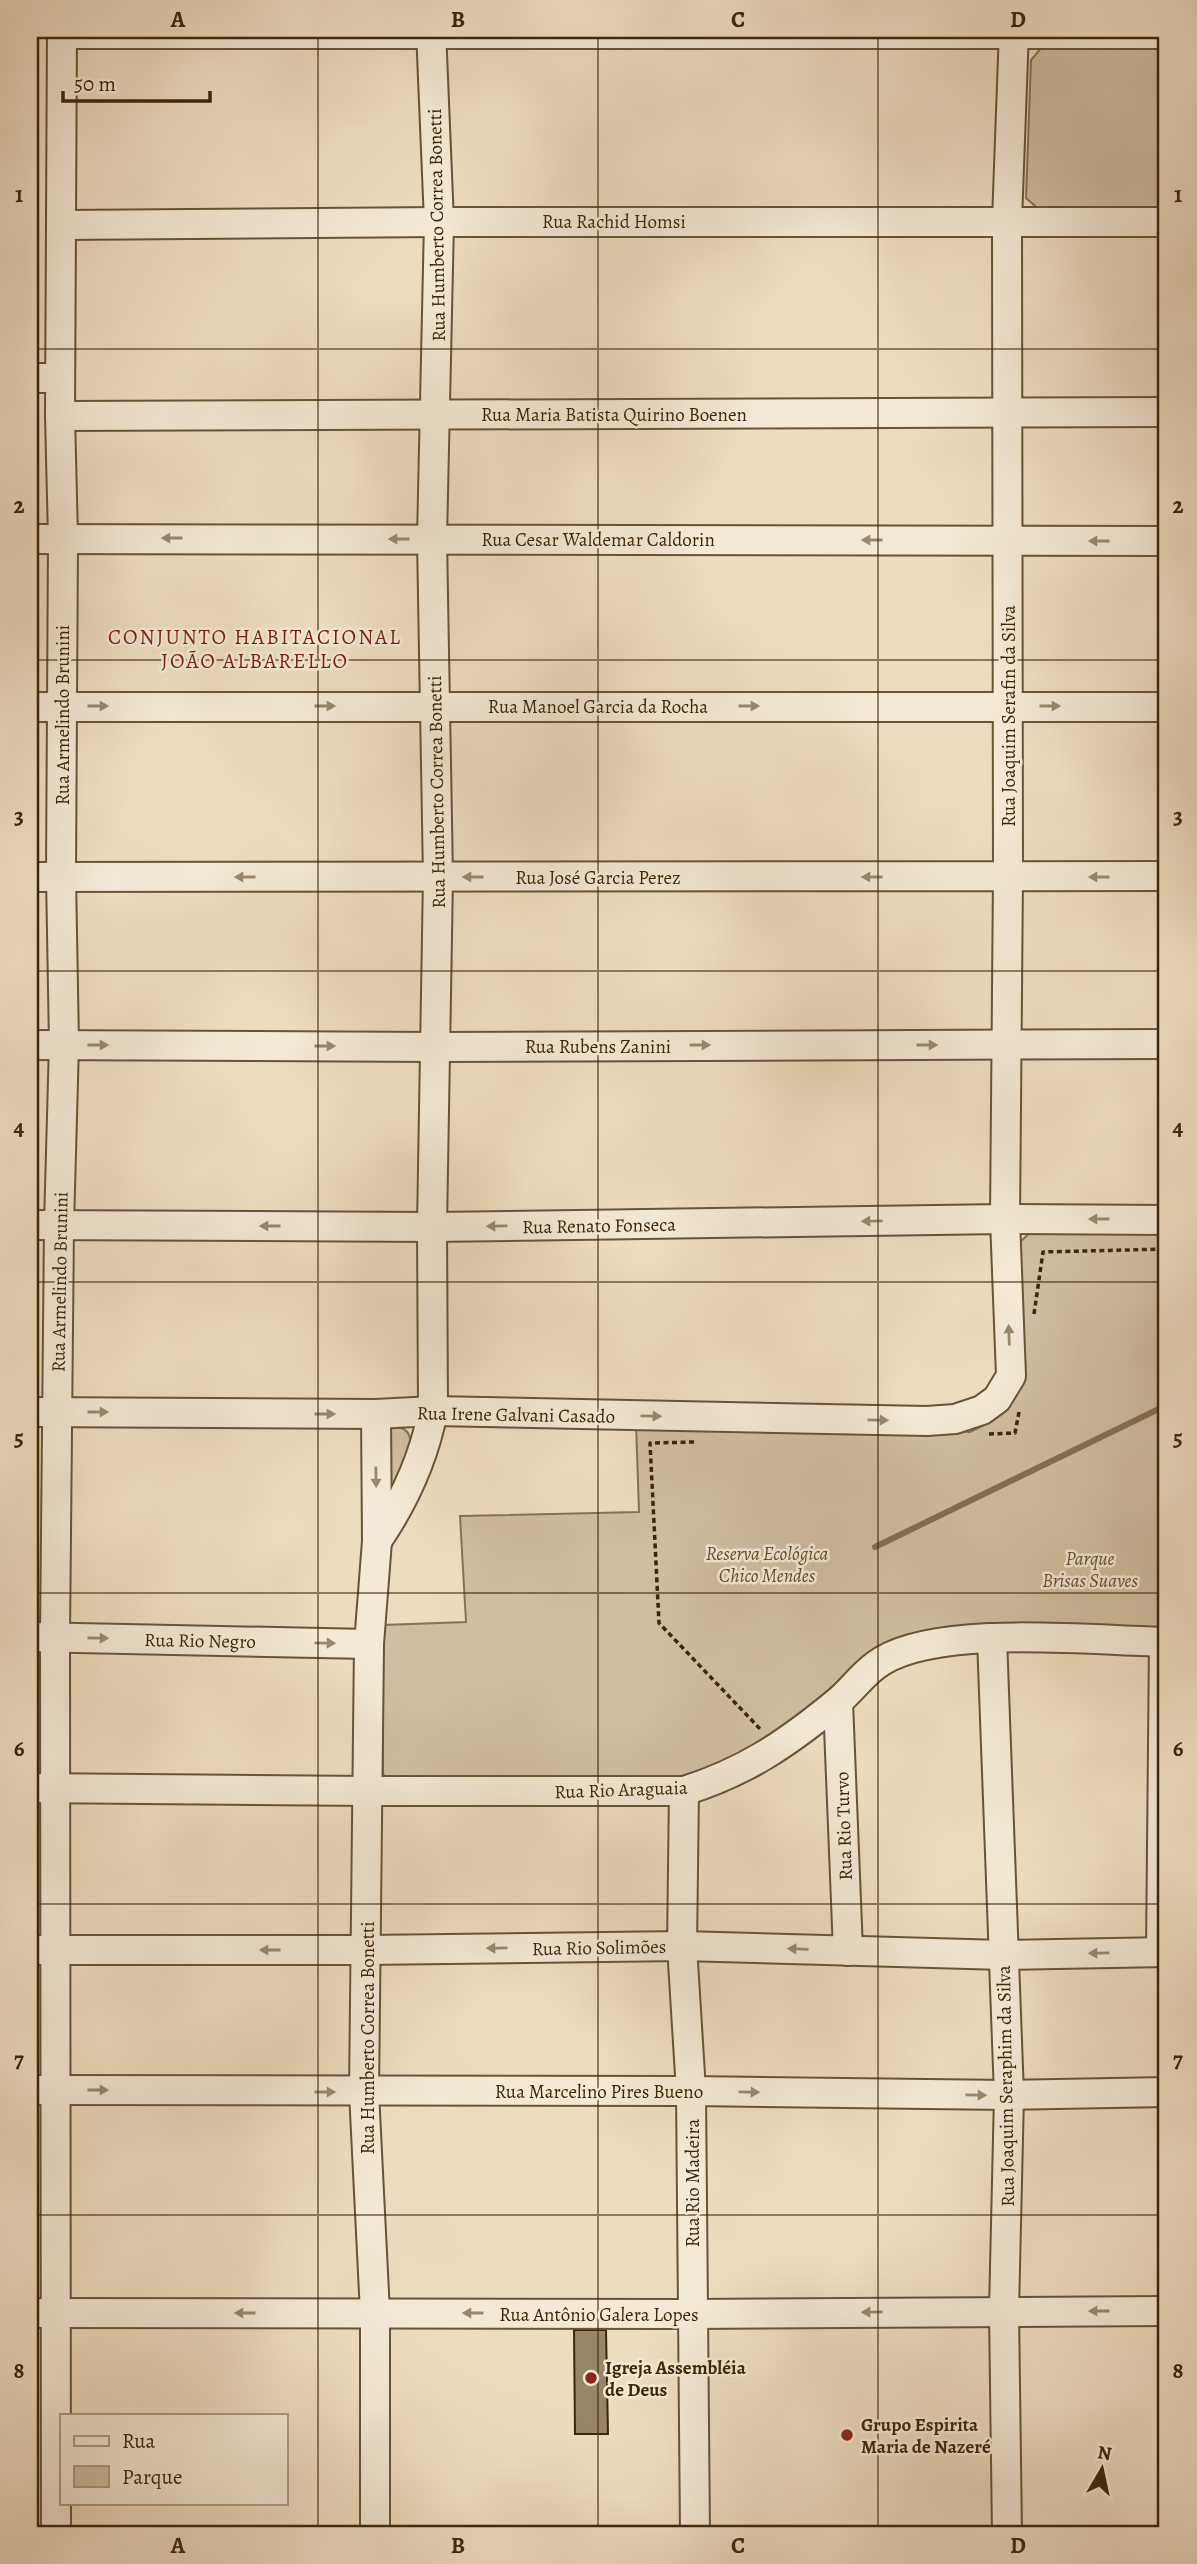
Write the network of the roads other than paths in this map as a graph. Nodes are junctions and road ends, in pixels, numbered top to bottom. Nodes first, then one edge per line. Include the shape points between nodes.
1 (1014, 31) edge
2 (62, 32) edge
3 (431, 33) edge
4 (1167, 34) edge
5 (1007, 221) junction
6 (439, 222) junction
7 (1167, 222) edge
8 (61, 225) junction
9 (30, 378) edge
10 (60, 378) junction
11 (1167, 412) edge
12 (1008, 413) junction
13 (436, 414) junction
14 (60, 416) junction
15 (30, 538) edge
16 (63, 538) junction
17 (432, 539) junction
18 (1008, 541) junction
19 (1167, 541) edge
20 (62, 706) junction
21 (436, 706) junction
22 (1008, 706) junction
23 (30, 707) edge
24 (1167, 707) edge
25 (61, 876) junction
26 (1167, 876) edge
27 (30, 877) edge
28 (438, 877) junction
29 (1008, 877) junction
30 (64, 1044) junction
31 (1007, 1044) junction
32 (1167, 1044) edge
33 (30, 1045) edge
34 (436, 1046) junction
35 (1005, 1219) junction
36 (1167, 1220) edge
37 (30, 1225) edge
38 (59, 1225) junction
39 (432, 1227) junction
40 (1008, 1404) joint
41 (433, 1411) junction
42 (44, 1412) edge
43 (376, 1414) junction
44 (377, 1541) junction
45 (42, 1637) edge
46 (992, 1638) junction
47 (1166, 1642) edge
48 (369, 1644) junction
49 (838, 1702) junction
50 (43, 1788) edge
51 (368, 1791) junction
52 (684, 1791) junction
53 (682, 1945) junction
54 (41, 1950) edge
55 (366, 1950) junction
56 (848, 1951) junction
57 (1164, 1952) edge
58 (1004, 1955) junction
59 (42, 2090) edge
60 (691, 2091) junction
61 (364, 2092) junction
62 (1167, 2092) edge
63 (1009, 2095) junction
64 (1004, 2311) junction
65 (1167, 2311) edge
66 (43, 2313) edge
67 (375, 2313) junction
68 (692, 2314) junction
69 (55, 2534) edge
70 (375, 2534) edge
71 (695, 2534) edge
72 (1007, 2534) edge

1 - 3 street
1 - 4 street
1 - 5 street, Rua Joaquim Serafin da Silva
2 - 3 street
2 - 8 street, Rua Armelindo Brunini
3 - 6 street, Rua Humberto Correa Bonetti
5 - 6 street, Rua Rachid Homsi
5 - 7 street, Rua Rachid Homsi
5 - 12 street, Rua Joaquim Serafin da Silva
6 - 8 street, Rua Rachid Homsi
6 - 13 street, Rua Humberto Correa Bonetti
8 - 10 street, Rua Armelindo Brunini
9 - 10 street
10 - 14 street, Rua Armelindo Brunini
11 - 12 street, Rua Maria Batista Quirino Boenen
12 - 13 street, Rua Maria Batista Quirino Boenen
12 - 18 street, Rua Joaquim Serafin da Silva
13 - 14 street, Rua Maria Batista Quirino Boenen
13 - 17 street, Rua Humberto Correa Bonetti
14 - 16 street, Rua Armelindo Brunini
15 - 16 street, Rua Cesar Waldemar Caldorin
17 -> 16 street, Rua Cesar Waldemar Caldorin
16 - 20 street, Rua Armelindo Brunini
18 -> 17 street, Rua Cesar Waldemar Caldorin
17 - 21 street, Rua Humberto Correa Bonetti
19 -> 18 street, Rua Cesar Waldemar Caldorin
18 - 22 street, Rua Joaquim Serafin da Silva
20 -> 21 street, Rua Manoel Garcia da Rocha
20 - 23 street, Rua Manoel Garcia da Rocha
20 - 25 street, Rua Armelindo Brunini
21 -> 22 street, Rua Manoel Garcia da Rocha
21 - 28 street, Rua Humberto Correa Bonetti
22 -> 24 street, Rua Manoel Garcia da Rocha
22 - 29 street, Rua Joaquim Serafin da Silva
25 - 27 street, Rua José Garcia Perez
28 -> 25 street, Rua José Garcia Perez
25 - 30 street, Rua Armelindo Brunini
26 -> 29 street, Rua José Garcia Perez
29 -> 28 street, Rua José Garcia Perez
28 - 34 street, Rua Humberto Correa Bonetti
29 - 31 street, Rua Joaquim Serafin da Silva
30 - 33 street, Rua Rubens Zanini
30 -> 34 street, Rua Rubens Zanini
30 - 38 street, Rua Armelindo Brunini
31 - 32 street, Rua Rubens Zanini
34 -> 31 street, Rua Rubens Zanini
31 - 35 street, Rua Joaquim Serafin da Silva
34 - 39 street, Rua Humberto Correa Bonetti
36 -> 35 street, Rua Renato Fonseca
35 -> 39 street, Rua Renato Fonseca
40 -> 35 street, Rua Joaquim Serafin da Silva
37 - 38 street, Rua Renato Fonseca
39 -> 38 street, Rua Renato Fonseca
38 - 42 street, Rua Armelindo Brunini
39 - 41 street, Rua Humberto Correa Bonetti
41 -> 40 street, Rua Irene Galvani Casado via 927,1421 955,1419
41 - 43 street, Rua Irene Galvani Casado
41 - 44 street, Rua Humberto Correa Bonetti via 398,1510
42 -> 43 street, Rua Irene Galvani Casado
42 - 45 street, Rua Armelindo Brunini
43 -> 44 street, Rua Humberto Correa Bonetti
44 - 48 street, Rua Humberto Correa Bonetti
45 -> 48 street, Rua Rio Negro
45 - 50 street, Rua Armelindo Brunini
46 - 47 street, Rua Rio Araguaia
46 - 49 street, Rua Rio Araguaia via 908,1650 884,1659 862,1674
46 - 58 street, Rua Joaquim Seraphim da Silva
47 - 57 street
48 - 51 street, Rua Humberto Correa Bonetti
49 - 52 street, Rua Rio Araguaia via 772,1752
49 - 56 street, Rua Rio Turvo
50 - 51 street, Rua Rio Araguaia
50 - 54 street, Rua Armelindo Brunini
51 - 52 street, Rua Rio Araguaia
51 - 55 street, Rua Humberto Correa Bonetti
52 - 53 street, Rua Rio Madeira
53 -> 55 street, Rua Rio Solimões
56 -> 53 street, Rua Rio Solimões
53 - 60 street, Rua Rio Madeira
55 -> 54 street, Rua Rio Solimões
54 - 59 street, Rua Armelindo Brunini
55 - 61 street, Rua Humberto Correa Bonetti
56 - 58 street, Rua Rio Solimões
57 -> 58 street, Rua Rio Solimões
58 - 63 street, Rua Joaquim Seraphim da Silva
59 -> 61 street, Rua Marcelino Pires Bueno
59 - 66 street, Rua Armelindo Brunini
60 - 61 street, Rua Marcelino Pires Bueno
60 -> 63 street, Rua Marcelino Pires Bueno
60 - 68 street, Rua Rio Madeira
61 - 67 street, Rua Humberto Correa Bonetti
62 - 63 street, Rua Marcelino Pires Bueno
63 - 64 street, Rua Joaquim Seraphim da Silva
65 -> 64 street, Rua Antônio Galera Lopes
64 -> 68 street, Rua Antônio Galera Lopes
64 - 72 street, Rua Joaquim Seraphim da Silva
67 -> 66 street, Rua Antônio Galera Lopes
66 - 69 street, Rua Armelindo Brunini
68 -> 67 street, Rua Antônio Galera Lopes
67 - 70 street, Rua Humberto Correa Bonetti
68 - 71 street, Rua Rio Madeira

